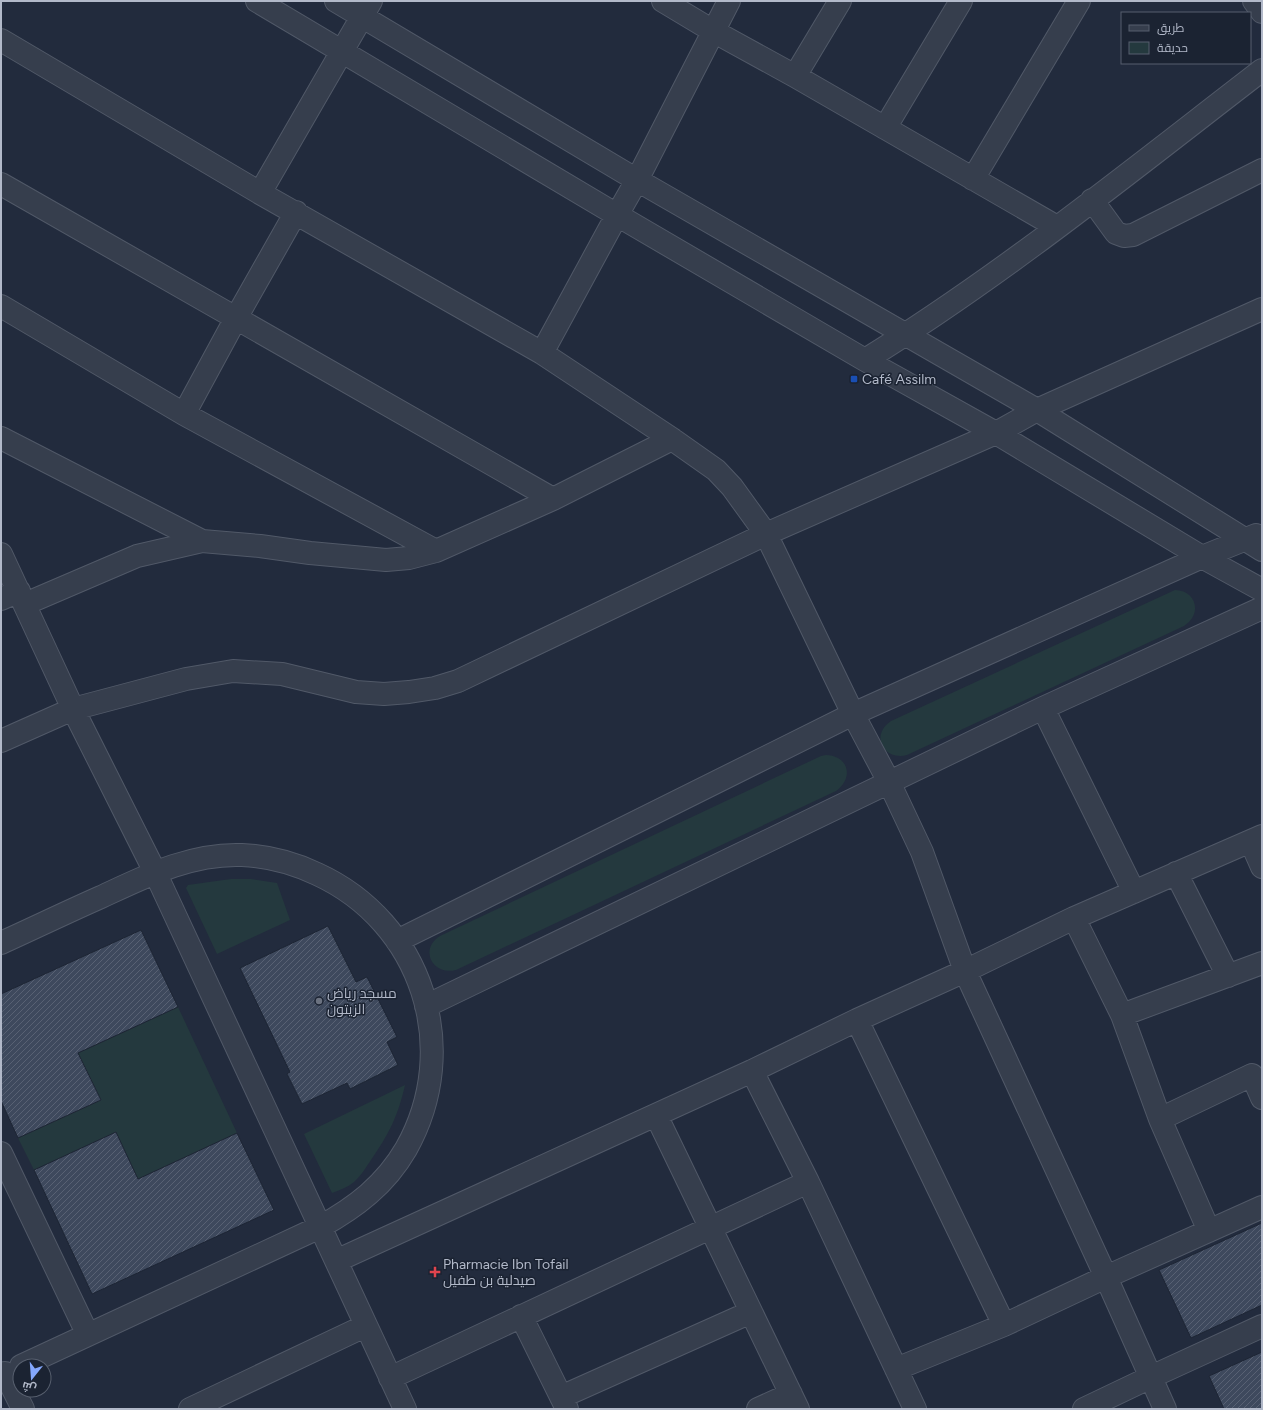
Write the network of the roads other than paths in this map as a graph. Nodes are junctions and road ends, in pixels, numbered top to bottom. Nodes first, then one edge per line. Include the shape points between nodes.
1 (257, 1) edge
2 (336, 1) edge
3 (663, 1) edge
4 (729, 1) edge
5 (840, 1) edge
6 (961, 1) edge
7 (1079, 1) edge
8 (1254, 1) edge
9 (366, 9) edge
10 (1262, 12) edge
11 (713, 31) junction
12 (1, 40) edge
13 (342, 51) junction
14 (1262, 70) edge
15 (795, 76) junction
16 (885, 128) junction
17 (1262, 170) edge
18 (973, 179) junction
19 (637, 180) junction
20 (1, 184) edge
21 (260, 192) junction
22 (1092, 200) junction
23 (296, 212) junction
24 (617, 215) junction
25 (1057, 227) junction
26 (1, 306) edge
27 (1262, 309) edge
28 (236, 318) junction
29 (905, 335) junction
30 (542, 353) junction
31 (865, 360) junction
32 (1037, 410) junction
33 (184, 414) junction
34 (996, 433) junction
35 (1, 438) edge
36 (672, 439) junction
37 (553, 499) junction
38 (766, 534) junction
39 (1256, 540) edge
40 (202, 541) junction
41 (436, 551) junction
42 (1, 554) edge
43 (1202, 557) junction
44 (1262, 590) edge
45 (15, 598) edge
46 (1262, 608) edge
47 (73, 708) junction
48 (1043, 708) junction
49 (853, 714) junction
50 (1, 741) edge
51 (889, 782) junction
52 (1256, 839) edge
53 (1262, 867) edge
54 (155, 872) junction
55 (1176, 873) junction
56 (1134, 892) junction
57 (1074, 918) junction
58 (397, 940) junction
59 (1, 943) edge
60 (1262, 963) edge
61 (965, 971) junction
62 (1228, 976) junction
63 (426, 1006) junction
64 (1122, 1015) junction
65 (857, 1020) junction
66 (752, 1071) junction
67 (1257, 1073) edge
68 (1262, 1098) edge
69 (656, 1115) junction
70 (1160, 1119) junction
71 (1, 1153) edge
72 (808, 1182) junction
73 (1262, 1207) edge
74 (320, 1227) junction
75 (711, 1228) junction
76 (1209, 1231) junction
77 (336, 1261) junction
78 (1106, 1277) junction
79 (751, 1312) junction
80 (521, 1316) junction
81 (1004, 1325) junction
82 (365, 1326) junction
83 (1262, 1326) edge
84 (88, 1335) junction
85 (38, 1358) edge
86 (896, 1369) junction
87 (1151, 1377) junction
88 (390, 1378) junction
89 (20, 1398) edge
90 (795, 1401) edge
91 (564, 1403) edge
92 (23, 1409) edge
93 (190, 1409) edge
94 (405, 1409) edge
95 (758, 1409) edge
96 (915, 1409) edge
97 (1084, 1409) edge
98 (1165, 1409) edge

1 - 13 street
2 - 9 street
3 - 11 street
4 - 11 street
5 - 15 street
6 - 16 street
7 - 18 street
8 - 10 street
9 - 13 street
9 - 19 street
11 - 15 street
11 - 19 street
12 - 21 street
13 - 21 street
13 - 24 street
14 - 22 street
15 - 16 street
16 - 18 street
17 - 22 street via 1133,235 1124,236 1116,233
18 - 25 street
19 - 24 street
19 - 29 street
20 - 28 street
21 - 23 street
22 - 25 street
23 - 28 street
23 - 30 street
24 - 30 street
24 - 31 street
25 - 29 street
26 - 33 street
27 - 32 street
28 - 33 street
28 - 37 street
29 - 31 street
29 - 32 street
30 - 36 street
31 - 34 street
32 - 34 street
32 - 39 street
33 - 41 street
34 - 38 street
34 - 43 street
35 - 40 street
36 - 37 street
36 - 38 street via 716,470 732,487
37 - 41 street
38 - 47 street via 458,681 435,688 384,694 356,692 282,674 233,672 186,679
38 - 49 street
39 - 43 street
40 - 41 street via 386,560 409,558
40 - 45 street via 137,556
42 - 45 street
43 - 44 street
43 - 49 street
45 - 47 street
46 - 48 street
47 - 50 street
47 - 54 street
48 - 51 street
48 - 56 street
49 - 51 street
49 - 58 street
51 - 61 street via 922,852
51 - 63 street
52 - 53 street
52 - 55 street
54 - 58 street via 182,862 210,856 242,855 303,867 332,880 358,898 381,919
54 - 59 street
54 - 74 street
55 - 56 street
55 - 62 street
56 - 57 street
57 - 61 street
57 - 64 street
58 - 63 street via 415,972
60 - 62 street
61 - 65 street
61 - 78 street
62 - 64 street
63 - 74 street via 431,1031 432,1062 428,1092 419,1122 388,1174 367,1197
64 - 70 street
65 - 66 street
65 - 81 street
66 - 69 street
66 - 72 street
67 - 68 street
67 - 70 street
69 - 75 street
69 - 77 street
70 - 76 street
71 - 84 street
72 - 75 street
72 - 86 street
73 - 76 street
74 - 77 street
74 - 84 street
75 - 79 street
75 - 80 street
76 - 78 street
77 - 82 street
78 - 81 street
78 - 87 street
79 - 90 street
79 - 91 street
80 - 88 street
80 - 91 street
81 - 86 street
82 - 88 street
82 - 93 street
83 - 87 street
84 - 85 street
86 - 96 street
87 - 97 street
87 - 98 street
88 - 94 street
89 - 92 street
90 - 95 street

